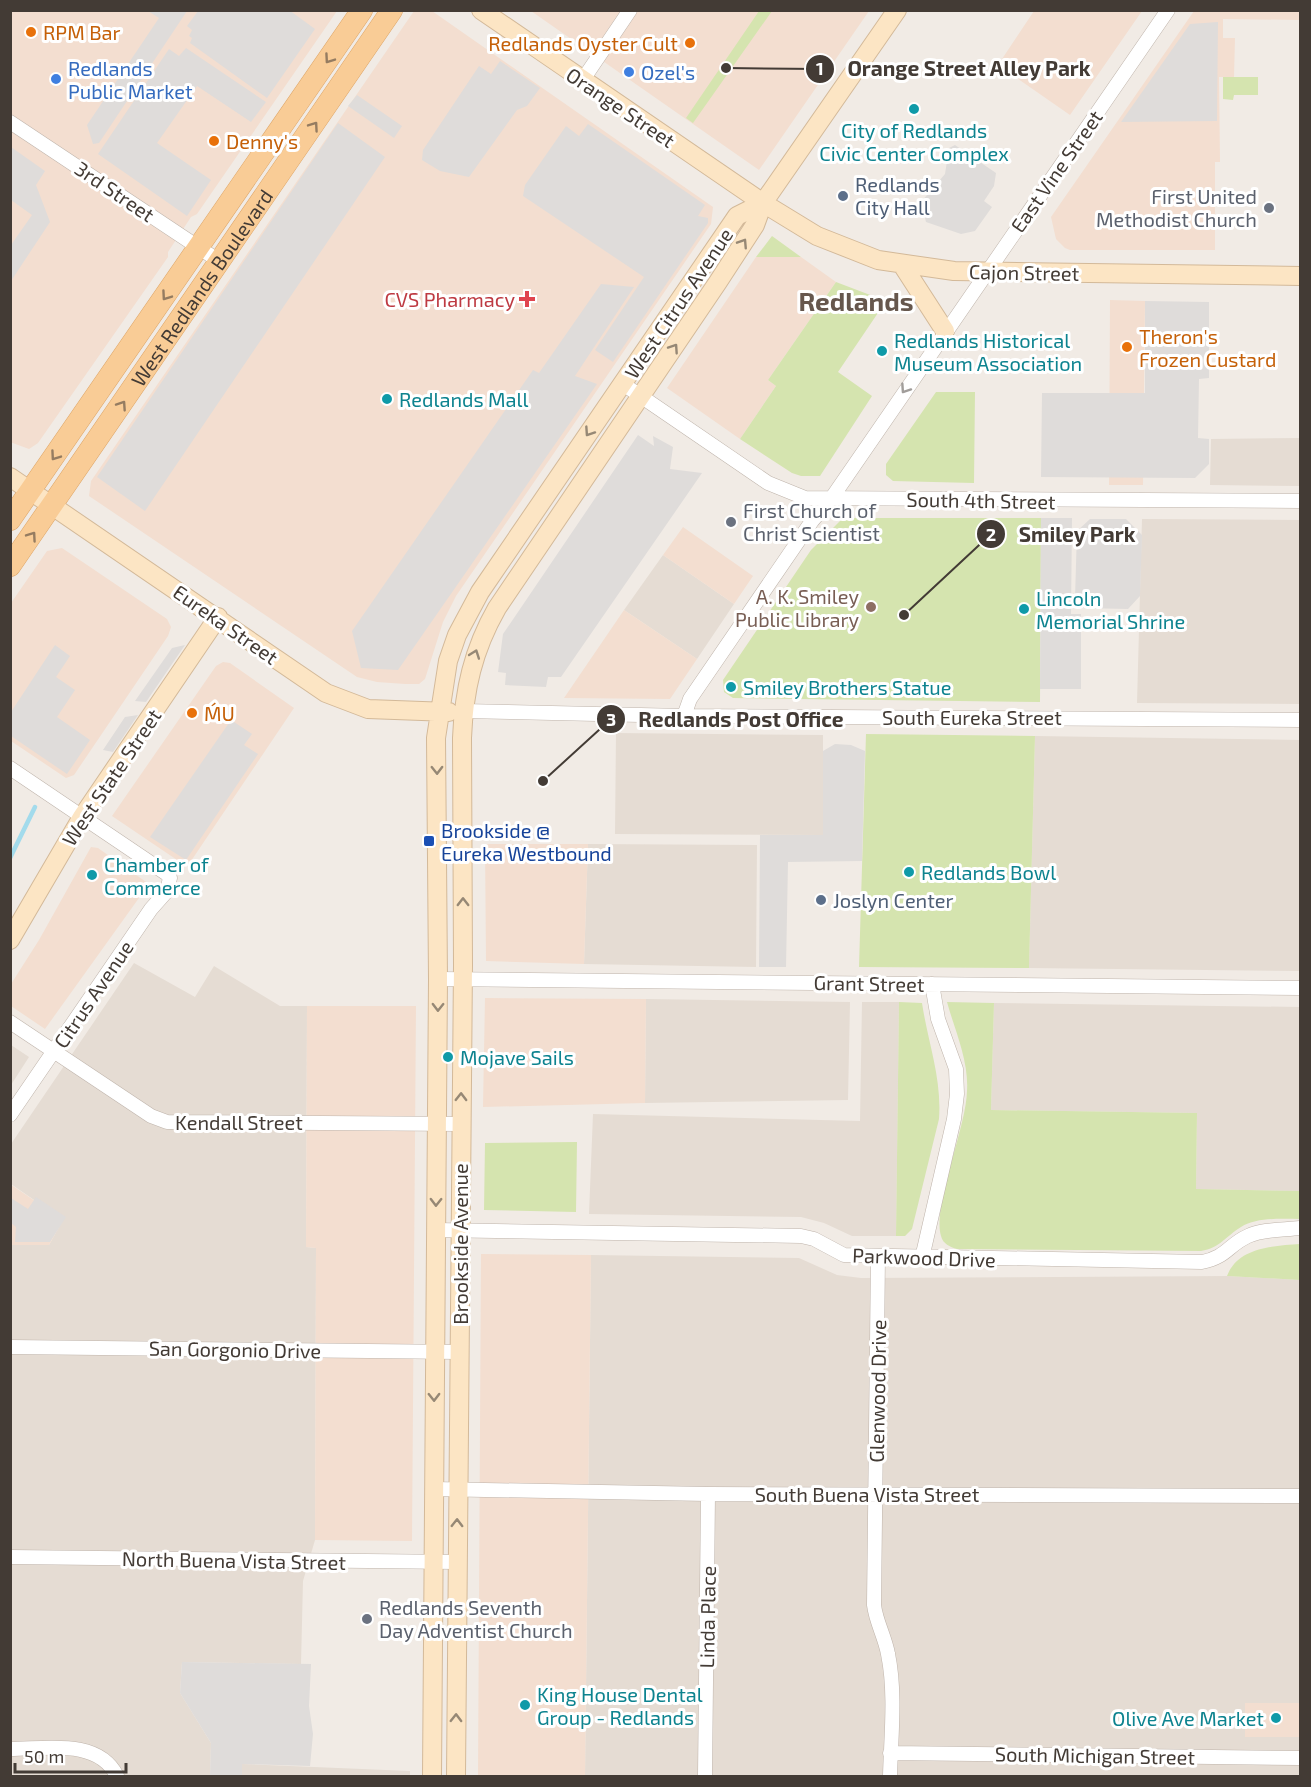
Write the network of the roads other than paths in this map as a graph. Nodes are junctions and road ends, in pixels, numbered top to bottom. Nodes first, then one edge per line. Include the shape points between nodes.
1 (362, 10) edge
2 (392, 10) edge
3 (481, 10) edge
4 (630, 10) edge
5 (1168, 10) edge
6 (895, 11) edge
7 (582, 81) junction
8 (10, 122) edge
9 (763, 203) junction
10 (200, 248) junction
11 (219, 261) junction
12 (903, 266) junction
13 (986, 272) junction
14 (1300, 276) edge
15 (945, 331) junction
16 (622, 384) junction
17 (642, 397) junction
18 (10, 477) edge
19 (31, 490) junction
20 (831, 499) junction
21 (1300, 501) edge
22 (53, 505) junction
23 (10, 520) edge
24 (10, 566) edge
25 (219, 617) junction
26 (463, 711) junction
27 (439, 712) junction
28 (684, 716) junction
29 (1300, 720) edge
30 (10, 768) edge
31 (82, 817) junction
32 (10, 940) edge
33 (438, 979) junction
34 (462, 981) junction
35 (932, 984) junction
36 (1300, 988) edge
37 (10, 1022) edge
38 (54, 1051) junction
39 (10, 1115) edge
40 (436, 1124) junction
41 (460, 1124) junction
42 (1300, 1228) edge
43 (436, 1230) junction
44 (460, 1230) junction
45 (878, 1256) junction
46 (922, 1258) junction
47 (10, 1347) edge
48 (433, 1352) junction
49 (459, 1352) junction
50 (434, 1488) junction
51 (458, 1489) junction
52 (708, 1494) junction
53 (876, 1494) junction
54 (1300, 1496) edge
55 (10, 1557) edge
56 (434, 1562) junction
57 (457, 1562) junction
58 (10, 1749) edge
59 (890, 1753) junction
60 (1300, 1758) edge
61 (117, 1776) edge
62 (432, 1776) edge
63 (456, 1776) edge
64 (705, 1776) edge
65 (890, 1776) edge

1 -> 10 main road, West Redlands Boulevard
11 -> 2 main road, West Redlands Boulevard
3 - 7 main road, Orange Street
4 - 7 street
5 - 13 street, East Vine Street
6 - 9 main road
7 - 9 main road, Orange Street
8 - 10 street, 3rd Street
9 - 12 main road, Cajon Street via 817,237
9 - 16 main road, West Citrus Avenue via 737,216
17 -> 9 main road, West Citrus Avenue via 755,225
10 - 11 street, 3rd Street
10 -> 19 main road, West Redlands Boulevard
22 -> 11 main road, West Redlands Boulevard
12 - 13 main road, Cajon Street
12 - 15 main road
13 - 14 main road, Cajon Street
13 - 15 street, East Vine Street
15 -> 20 street, East Vine Street
16 - 17 street, South 4th Street
16 -> 27 main road, West Citrus Avenue via 469,609 448,661
17 - 20 street, South 4th Street via 768,483 805,498
26 -> 17 main road, West Citrus Avenue via 472,662 497,608
18 - 19 main road, Eureka Street
19 - 22 main road, Eureka Street
19 - 23 main road, West Redlands Boulevard
20 - 21 street, South 4th Street
20 - 28 street, East Vine Street via 690,699
24 -> 22 main road, West Redlands Boulevard
22 - 25 main road, Eureka Street
25 - 27 main road, Eureka Street via 317,688 350,704 384,711
25 - 31 main road, West State Street
26 - 27 main road, Eureka Street
26 - 28 street, South Eureka Street
34 -> 26 main road, Brookside Avenue
27 -> 33 main road, Brookside Avenue
28 - 29 street, South Eureka Street
30 - 31 street
31 - 32 main road, West State Street
31 - 38 street, Citrus Avenue via 170,878 167,891
33 - 34 street, Grant Street
33 -> 40 main road, Brookside Avenue
34 - 35 street, Grant Street
41 -> 34 main road, Brookside Avenue
35 - 36 street, Grant Street
35 - 46 street via 938,1019 956,1069 957,1094
37 - 38 street, Kendall Street
38 - 39 street, Citrus Avenue
38 - 40 street, Kendall Street via 151,1116 167,1122
40 - 41 street, Kendall Street
40 -> 43 main road, Brookside Avenue
41 - 44 main road, Brookside Avenue
42 - 46 street, Parkwood Drive via 1246,1236 1220,1258 1202,1262
43 - 44 street, Parkwood Drive
43 - 48 main road, Brookside Avenue
44 - 45 street, Parkwood Drive via 801,1236 844,1255
44 - 49 main road, Brookside Avenue
45 - 46 street, Parkwood Drive
45 - 53 street, Glenwood Drive
47 - 48 street, San Gorgonio Drive
48 - 49 street, San Gorgonio Drive
48 -> 50 main road, Brookside Avenue
49 - 51 main road, Brookside Avenue
50 - 51 street, South Buena Vista Street
50 - 56 main road, Brookside Avenue
51 - 52 street, South Buena Vista Street
57 -> 51 main road, Brookside Avenue
52 - 53 street, South Buena Vista Street
52 - 64 street, Linda Place
53 - 54 street, South Buena Vista Street
53 - 59 street, Glenwood Drive via 874,1605 888,1653
55 - 56 street, North Buena Vista Street
56 - 57 street, North Buena Vista Street
56 - 62 main road, Brookside Avenue
63 -> 57 main road, Brookside Avenue
58 - 61 street via 87,1750 104,1759
59 - 60 street, South Michigan Street
59 - 65 street, Glenwood Drive

